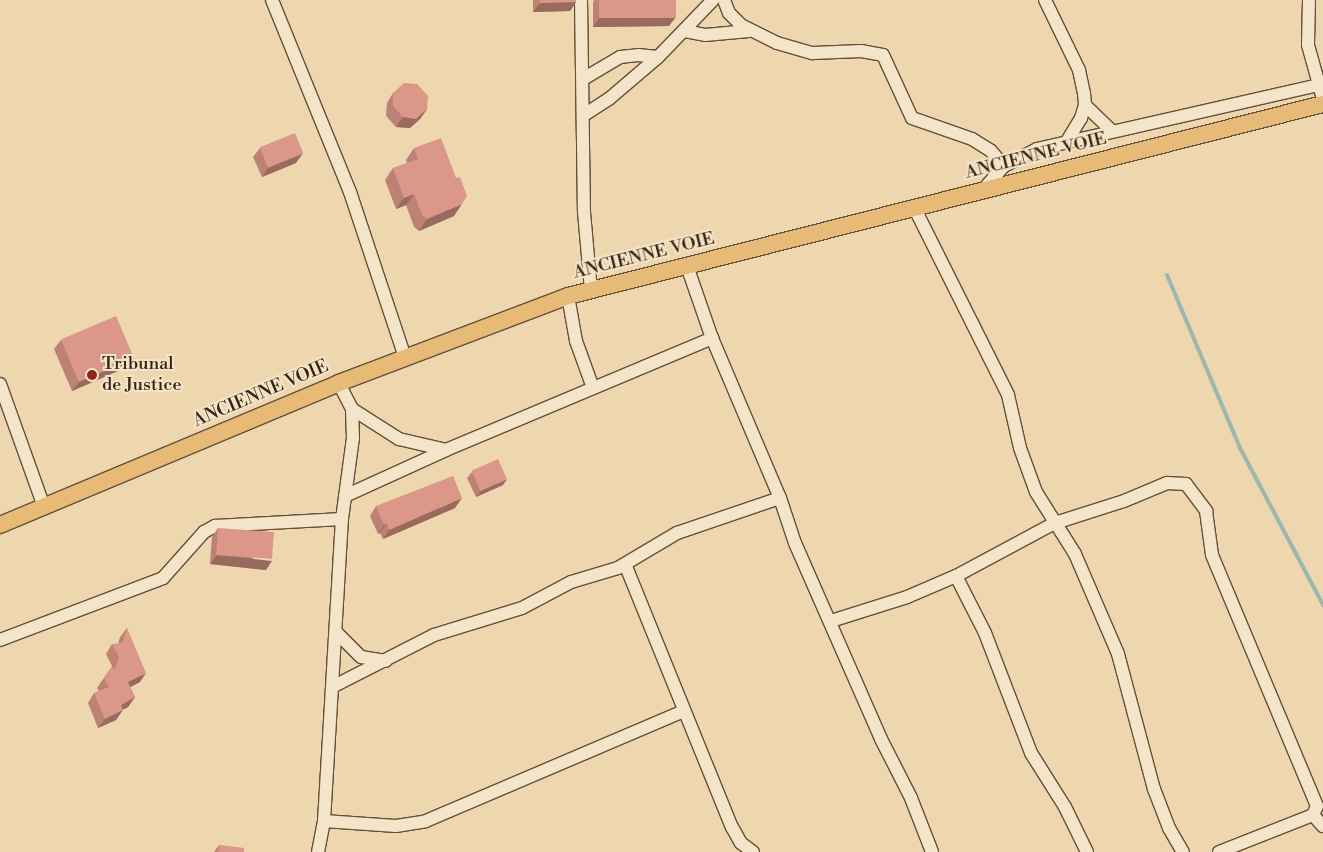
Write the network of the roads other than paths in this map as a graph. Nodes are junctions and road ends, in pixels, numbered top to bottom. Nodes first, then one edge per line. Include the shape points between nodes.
1 (272, 0) edge
2 (581, 0) edge
3 (713, 0) edge
4 (724, 0) edge
5 (1045, 0) edge
6 (1309, 0) edge
7 (685, 31) junction
8 (749, 31) junction
9 (658, 57) junction
10 (583, 80) junction
11 (1321, 85) edge
12 (1323, 99) edge
13 (1323, 104) edge
14 (1085, 105) junction
15 (584, 116) junction
16 (1112, 131) junction
17 (1067, 141) junction
18 (1004, 166) junction
19 (984, 190) junction
20 (915, 209) junction
21 (687, 266) junction
22 (591, 290) junction
23 (568, 296) junction
24 (712, 338) junction
25 (405, 357) junction
26 (339, 383) junction
27 (0, 384) edge
28 (593, 388) junction
29 (352, 409) junction
30 (446, 450) junction
31 (345, 496) junction
32 (780, 498) junction
33 (44, 507) junction
34 (342, 519) junction
35 (1055, 523) junction
36 (0, 525) edge
37 (625, 564) junction
38 (956, 576) junction
39 (831, 621) junction
40 (336, 632) junction
41 (0, 640) edge
42 (386, 661) junction
43 (334, 686) junction
44 (684, 711) junction
45 (1312, 815) junction
46 (324, 820) junction
47 (1323, 826) edge
48 (318, 852) edge
49 (753, 852) edge
50 (932, 852) edge
51 (1087, 852) edge
52 (1183, 852) edge
53 (1220, 852) edge

1 - 25 street via 350,192
2 - 10 street
3 - 7 street
4 - 8 street via 734,19
5 - 14 street via 1079,70
6 - 11 street via 1307,37
7 - 8 street via 705,35
7 - 9 street
8 - 18 street via 805,52 883,55 912,118 972,139 991,151
9 - 10 street via 620,57
9 - 15 street
10 - 15 street
11 - 12 street
11 - 16 street
13 - 19 main road, ANCIENNE VOIE
14 - 16 street
14 - 17 street
15 - 22 street via 584,212
16 - 17 street
17 - 18 street via 1037,149
18 - 19 street
19 - 20 main road, ANCIENNE VOIE
20 - 21 main road, ANCIENNE VOIE
20 - 35 street via 1008,395 1020,448 1036,492
21 - 22 main road, ANCIENNE VOIE
21 - 24 street
22 - 23 main road, ANCIENNE VOIE
23 - 25 main road, ANCIENNE VOIE
23 - 28 street via 576,341
24 - 28 street
24 - 32 street
25 - 26 main road, ANCIENNE VOIE
26 - 29 street
26 - 33 main road, ANCIENNE VOIE
27 - 33 street
28 - 30 street
29 - 30 street via 399,439
29 - 31 street via 353,438
30 - 31 street
31 - 34 street
32 - 37 street via 676,533
32 - 39 street via 795,542
33 - 36 main road, ANCIENNE VOIE
34 - 40 street
34 - 41 street via 215,526 204,532 163,578
35 - 38 street
35 - 45 street via 1167,483 1186,484 1193,491 1206,511 1212,556 1316,802
35 - 52 street via 1075,554 1118,654 1154,789 1169,828
37 - 42 street via 571,582 522,608 434,635
37 - 44 street
38 - 39 street via 908,597
38 - 51 street via 985,632 1031,753 1065,808
39 - 50 street
40 - 42 street via 361,657
40 - 43 street
42 - 43 street
43 - 46 street
44 - 46 street via 426,821 396,826
44 - 49 street via 732,827 741,842
45 - 47 street
45 - 53 street
46 - 48 street

